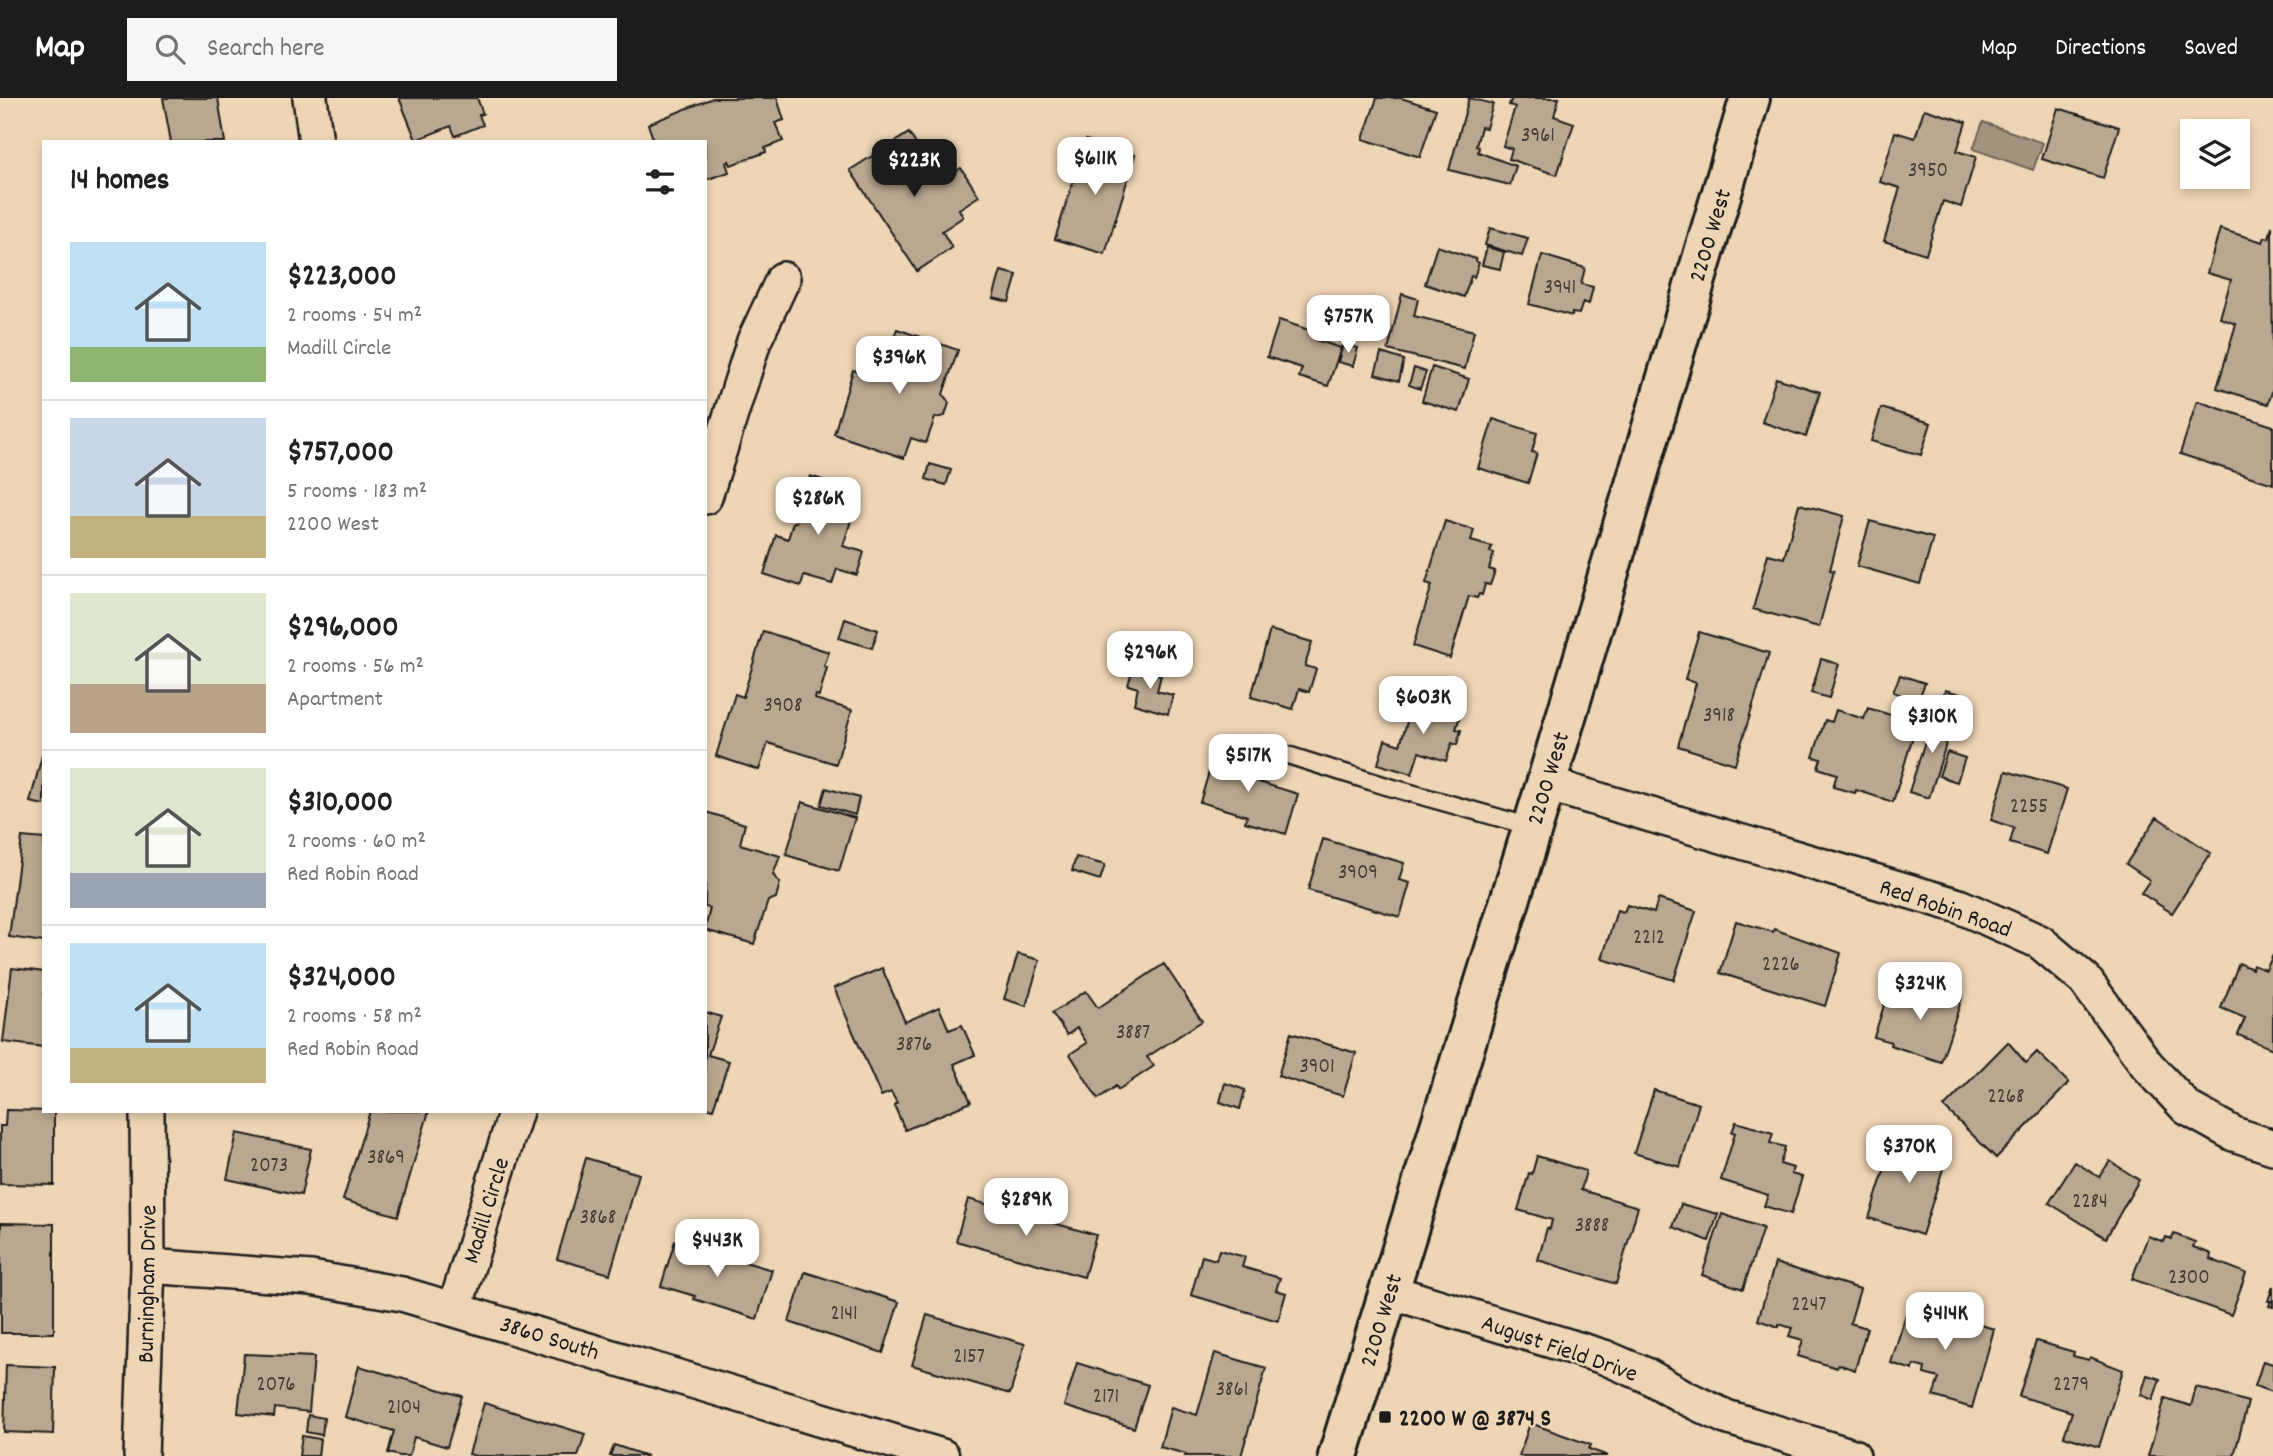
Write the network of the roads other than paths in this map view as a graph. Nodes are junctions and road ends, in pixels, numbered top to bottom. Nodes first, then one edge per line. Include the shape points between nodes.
1 (310, 98) edge
2 (1750, 98) edge
3 (316, 140) edge
4 (783, 279) dead end
5 (707, 491) edge
6 (1256, 745) dead end
7 (1546, 784) junction
8 (1532, 827) junction
9 (147, 1113) edge
10 (515, 1113) edge
11 (2273, 1147) edge
12 (148, 1266) junction
13 (1388, 1291) junction
14 (455, 1308) junction
15 (1804, 1449) edge
16 (141, 1456) edge
17 (942, 1456) edge
18 (1338, 1456) edge
19 (1853, 1456) edge

1 - 3 street
2 - 7 street, 2200 West
4 - 5 street via 754,341
6 - 8 lane
7 - 8 street, 2200 West
7 - 11 street, Red Robin Road via 1959,906 2040,942 2085,980 2147,1065 2187,1108 2234,1134
8 - 13 street, 2200 West
9 - 12 street, Burningham Drive
10 - 14 street, Madill Circle
12 - 14 street, 3860 South via 311,1278
12 - 16 street, Burningham Drive
13 - 15 street, August Field Drive via 1604,1357 1726,1417
13 - 18 street, 2200 West
14 - 17 street, 3860 South
15 - 19 street, August Field Drive

